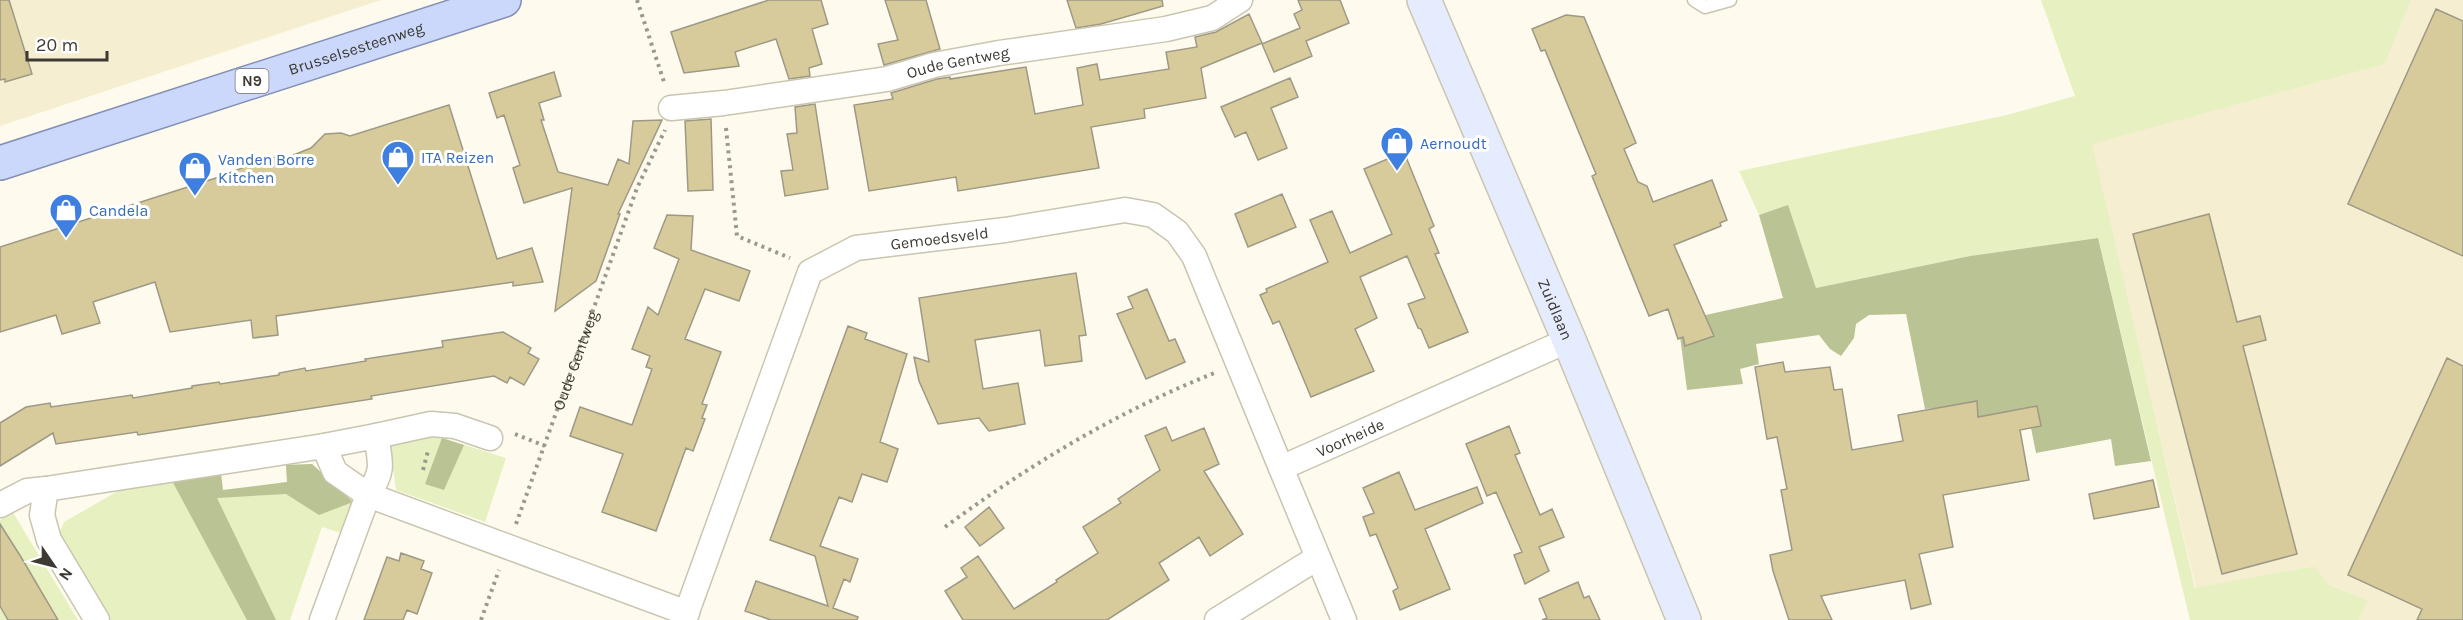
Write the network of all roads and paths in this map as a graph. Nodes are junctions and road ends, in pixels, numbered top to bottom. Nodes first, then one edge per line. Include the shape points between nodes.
1 (504, 0) edge
2 (637, 0) edge
3 (1240, 0) edge
4 (1424, 0) edge
5 (1694, 0) edge
6 (1730, 0) edge
7 (724, 103) junction
8 (670, 108) junction
9 (0, 163) edge
10 (810, 272) junction
11 (1569, 340) junction
12 (1239, 365) junction
13 (376, 436) junction
14 (490, 438) dead end
15 (324, 446) junction
16 (1281, 468) junction
17 (46, 489) junction
18 (368, 495) junction
19 (0, 505) edge
20 (945, 527) dead end
21 (508, 548) junction
22 (1317, 558) junction
23 (686, 617) edge
24 (97, 620) edge
25 (322, 620) edge
26 (481, 620) edge
27 (1218, 620) edge
28 (1344, 620) edge
29 (1684, 620) edge

1 - 9 main road, Brusselsesteenweg / N9
2 - 8 path, Oude Gentweg
3 - 7 street, Oude Gentweg via 1212,18 1166,29 999,53 934,65 887,79
4 - 11 main road, Zuidlaan
5 - 6 lane via 1705,7
7 - 8 street, Oude Gentweg
7 - 10 path via 737,236 797,261
8 - 21 path, Oude Gentweg via 665,131 638,188
10 - 12 street, Gemoedsveld via 855,248 1005,230 1125,210 1153,214 1177,232 1194,256
10 - 23 street
11 - 16 street, Voorheide
11 - 29 main road, Zuidlaan
12 - 16 street, Gemoedsveld
12 - 20 path via 1162,394 1103,424 990,494
13 - 14 street via 431,424 455,426
13 - 15 street
13 - 18 street via 380,477
15 - 17 street
15 - 18 street via 335,472
16 - 22 street
17 - 19 street via 27,491
17 - 24 street via 42,515 49,540
18 - 21 street
18 - 25 street
21 - 23 street
21 - 26 path, Oude Gentweg
22 - 27 street
22 - 28 street

